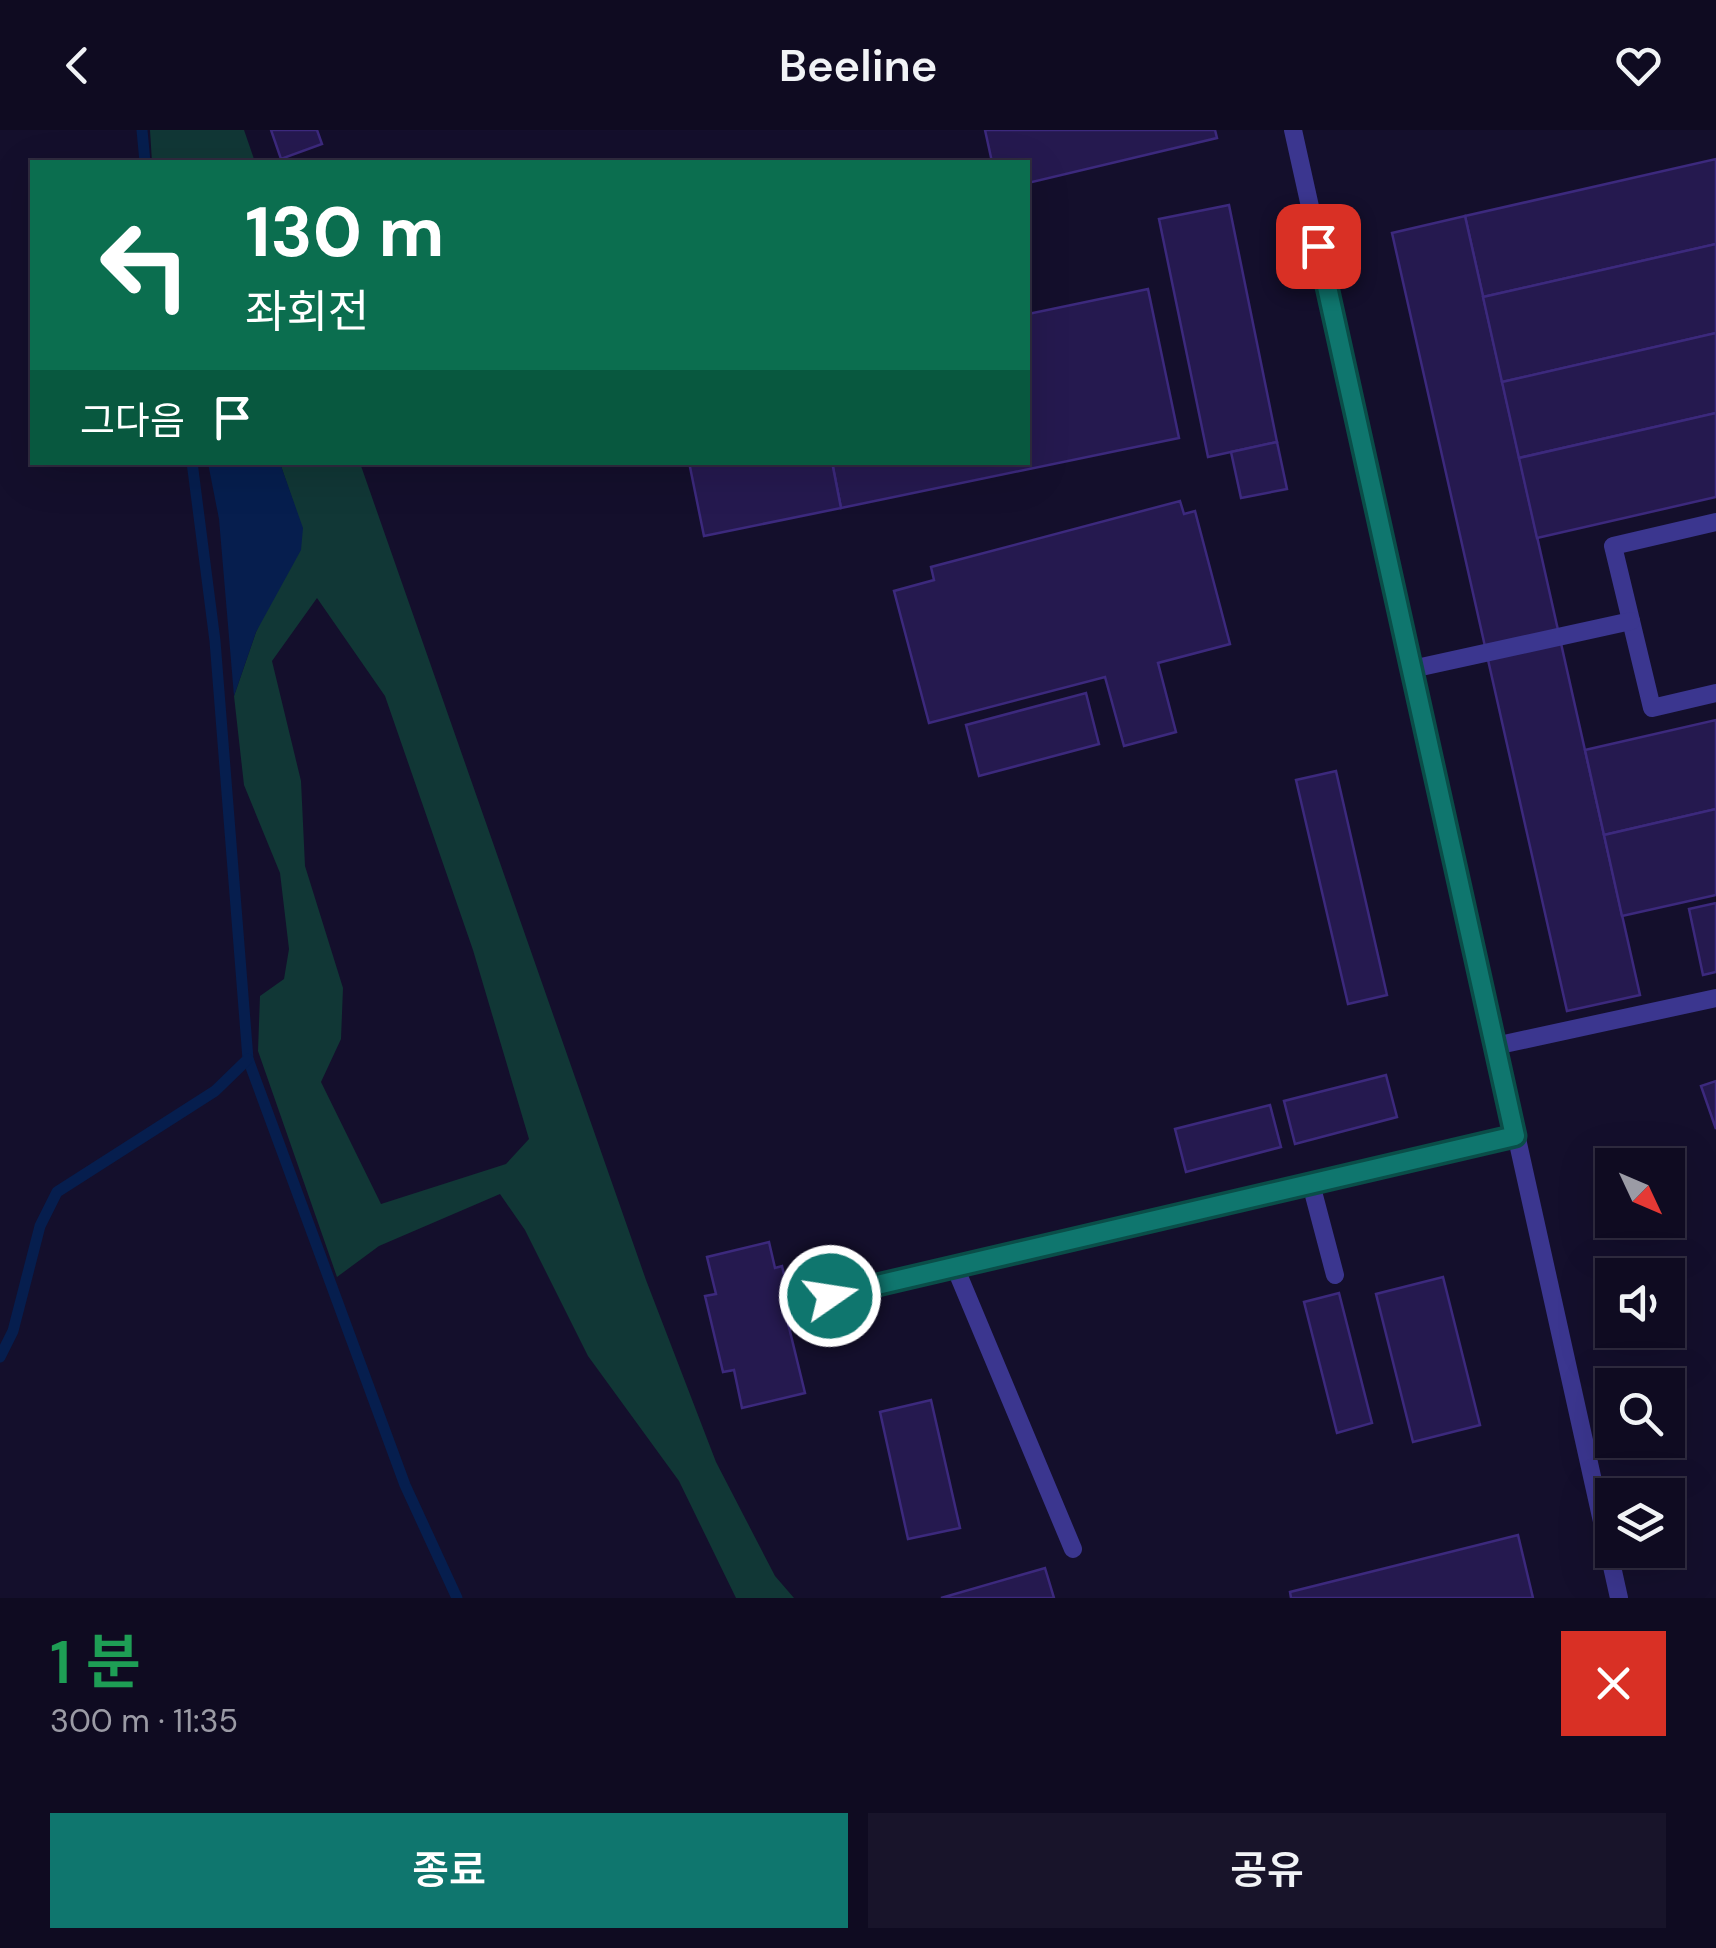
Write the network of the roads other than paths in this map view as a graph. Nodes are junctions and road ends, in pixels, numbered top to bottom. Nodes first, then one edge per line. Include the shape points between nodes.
1 (1293, 130) edge
2 (1716, 522) edge
3 (1630, 621) junction
4 (1412, 669) junction
5 (1716, 694) edge
6 (1716, 998) edge
7 (1496, 1046) junction
8 (1515, 1136) junction
9 (1311, 1184) junction
10 (955, 1267) junction
11 (1335, 1275) dead end
12 (830, 1296) dead end
13 (1073, 1549) dead end
14 (1620, 1598) edge

1 - 4 lane
2 - 3 lane via 1613,546
3 - 4 lane
3 - 5 lane via 1652,708
4 - 7 lane
6 - 7 lane
7 - 8 lane
8 - 9 lane
8 - 14 lane
9 - 10 lane
9 - 11 lane
10 - 12 lane
10 - 13 lane

